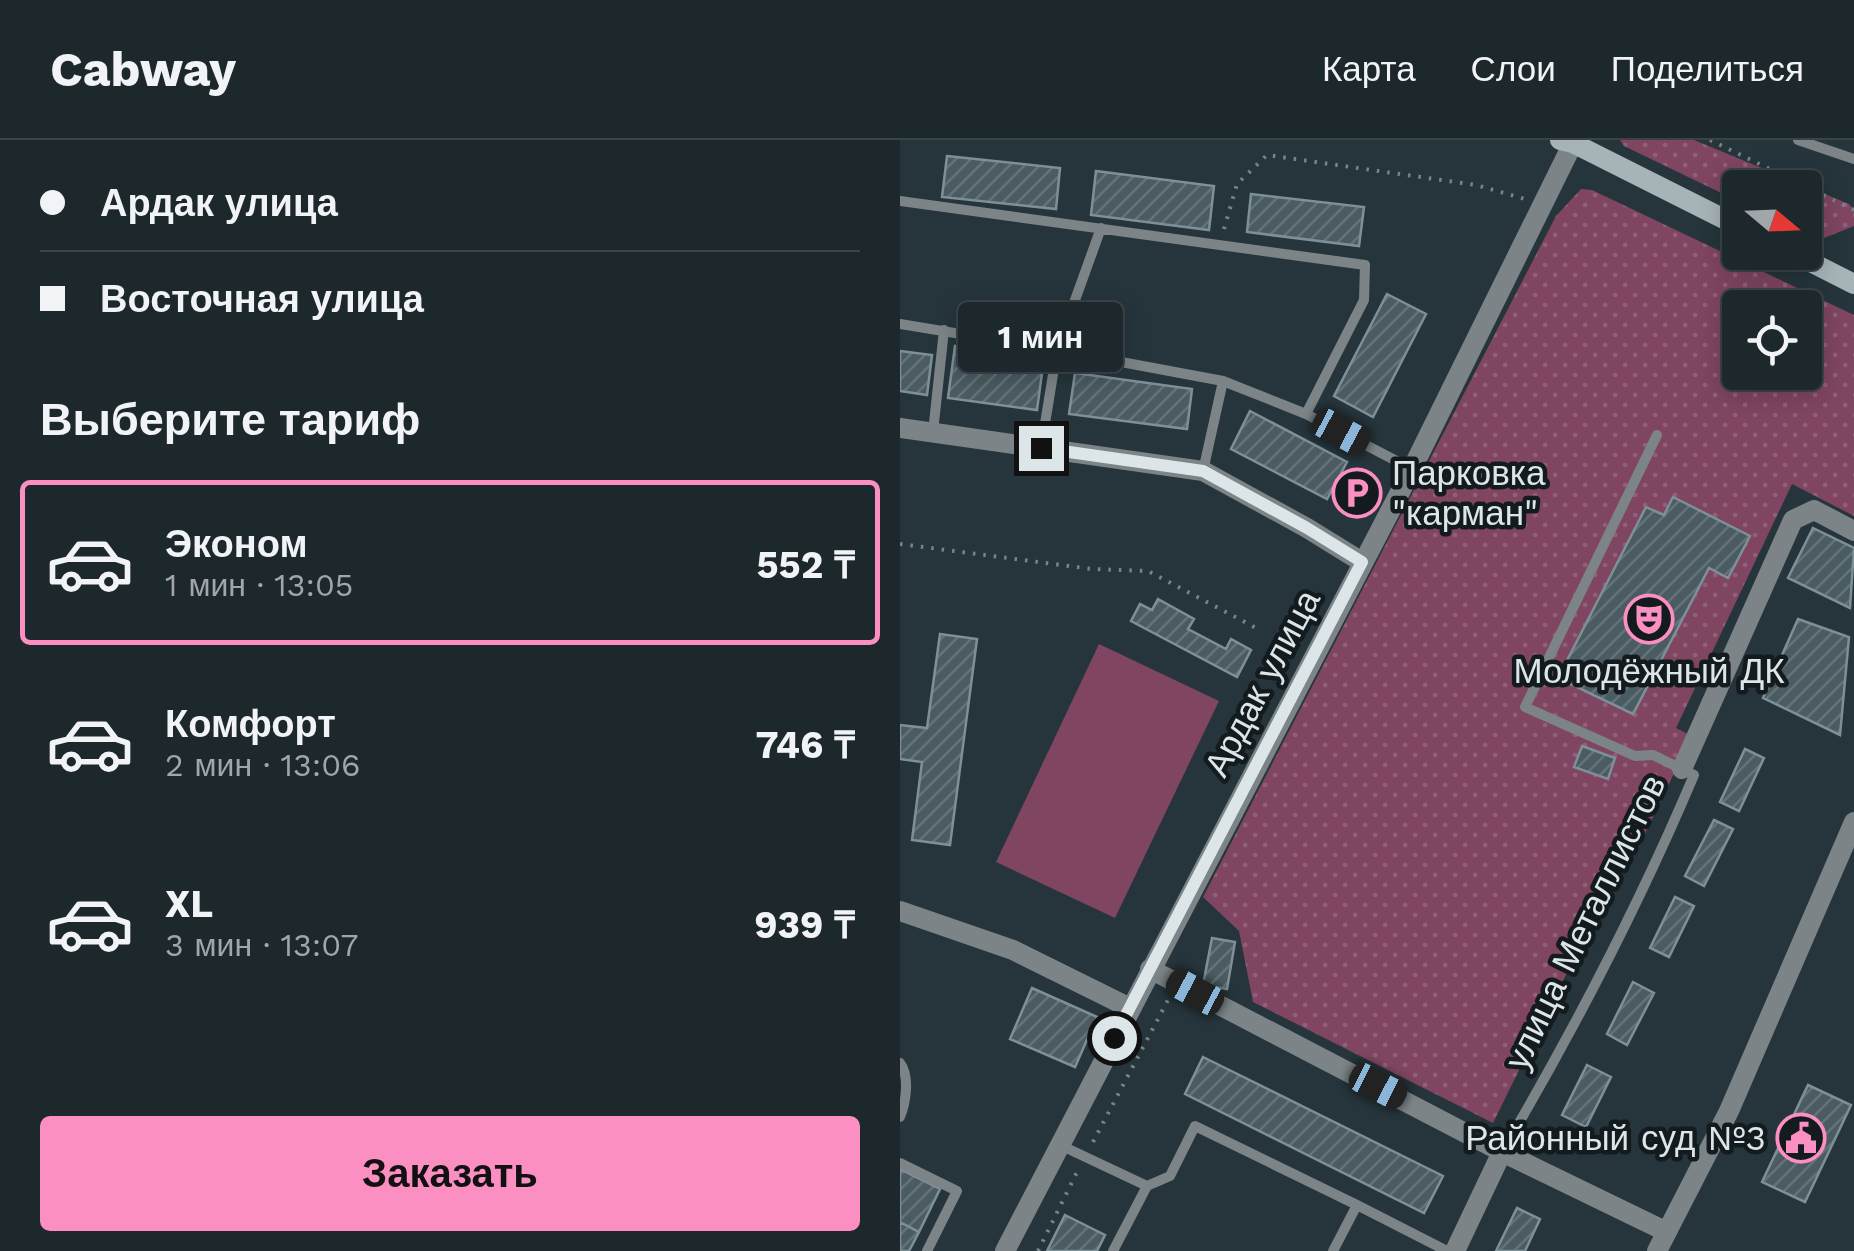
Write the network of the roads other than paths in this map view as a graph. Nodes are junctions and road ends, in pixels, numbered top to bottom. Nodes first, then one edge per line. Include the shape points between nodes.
1 (1798, 140) edge
2 (1570, 141) edge
3 (1854, 159) edge
4 (900, 201) edge
5 (1722, 218) edge
6 (1101, 228) junction
7 (1822, 268) edge
8 (1854, 284) edge
9 (900, 324) edge
10 (944, 330) junction
11 (1057, 350) junction
12 (1223, 382) junction
13 (1306, 414) junction
14 (900, 428) edge
15 (932, 432) junction
16 (1656, 435) dead end
17 (1041, 448) junction
18 (1412, 469) junction
19 (1203, 471) junction
20 (1854, 531) edge
21 (1362, 562) junction
22 (1682, 770) junction
23 (1854, 822) edge
24 (900, 911) edge
25 (1150, 969) junction
26 (1130, 1008) junction
27 (900, 1063) edge
28 (900, 1117) edge
29 (1059, 1144) junction
30 (1502, 1152) junction
31 (900, 1163) edge
32 (1146, 1186) junction
33 (1356, 1205) junction
34 (1662, 1242) edge
35 (927, 1251) edge
36 (1005, 1251) edge
37 (1113, 1251) edge
38 (1333, 1251) edge
39 (1447, 1251) edge
40 (1455, 1251) edge

1 - 3 lane
2 - 5 main road
2 - 18 street, Ардак улица
4 - 6 lane
6 - 11 lane
6 - 13 lane via 1365,266 1364,300
7 - 8 main road
9 - 10 lane
10 - 11 lane
10 - 15 lane
11 - 12 lane
11 - 17 lane
12 - 13 lane
12 - 19 lane
13 - 18 lane
14 - 15 street
15 - 17 street
16 - 22 lane via 1525,707
17 - 19 street
18 - 21 street, Ардак улица
19 - 21 street
20 - 22 street, улица Металлистов via 1814,510 1793,520
21 - 25 street, Ардак улица
22 - 30 lane, улица Металлистов via 1694,775 1656,865
23 - 34 street via 1730,1111
24 - 26 street via 1013,950
25 - 26 street, Ардак улица
25 - 30 street
26 - 29 street, Ардак улица
27 - 28 lane
29 - 32 lane
29 - 36 street, Ардак улица
30 - 34 street
30 - 40 street, улица Металлистов
31 - 35 lane via 957,1191
32 - 33 lane via 1170,1176 1195,1126
32 - 37 lane
33 - 38 lane
33 - 39 lane

